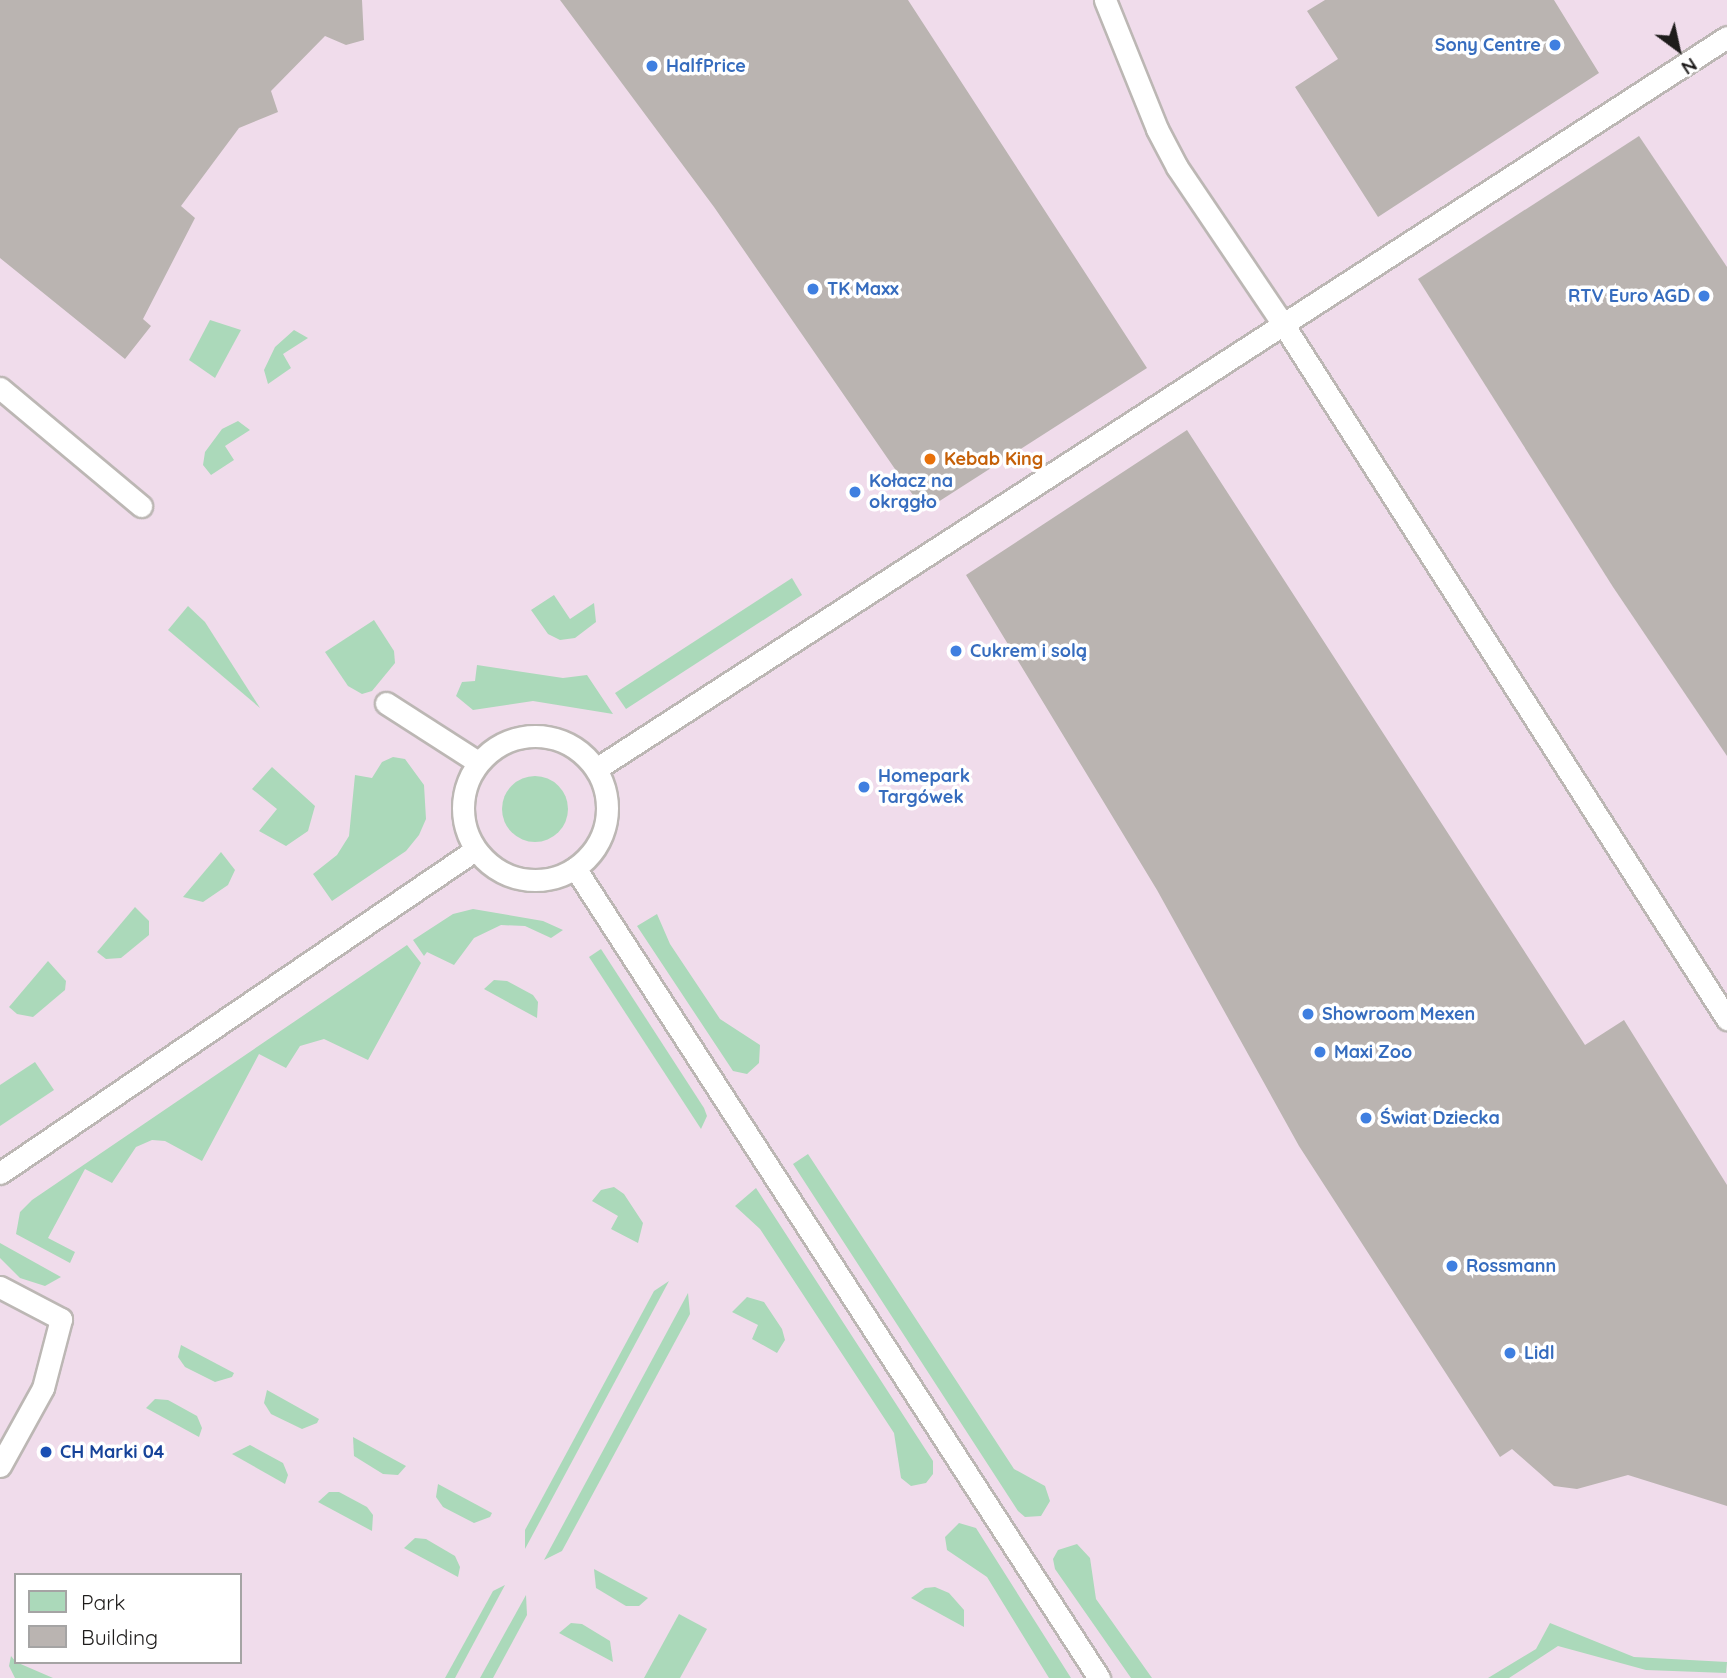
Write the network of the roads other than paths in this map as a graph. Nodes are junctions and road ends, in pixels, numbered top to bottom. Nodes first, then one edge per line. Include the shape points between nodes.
1 (1105, 0) edge
2 (1727, 37) edge
3 (1283, 324) junction
4 (0, 387) edge
5 (141, 506) dead end
6 (386, 703) dead end
7 (478, 762) junction
8 (596, 769) junction
9 (475, 850) junction
10 (575, 868) junction
11 (1727, 1019) edge
12 (0, 1172) edge
13 (0, 1287) edge
14 (0, 1466) edge
15 (1099, 1678) edge

1 - 3 lane via 1177,167
2 - 3 lane
3 - 8 lane
3 - 11 lane
4 - 5 lane
6 - 7 lane
7 - 8 lane via 499,745 535,735 560,740 582,753
7 - 9 lane via 462,802 464,827
8 - 10 lane via 607,795 607,820 598,844
9 - 10 lane via 490,866 513,878 537,881
9 - 12 lane
10 - 15 lane
13 - 14 lane via 61,1319 43,1388

